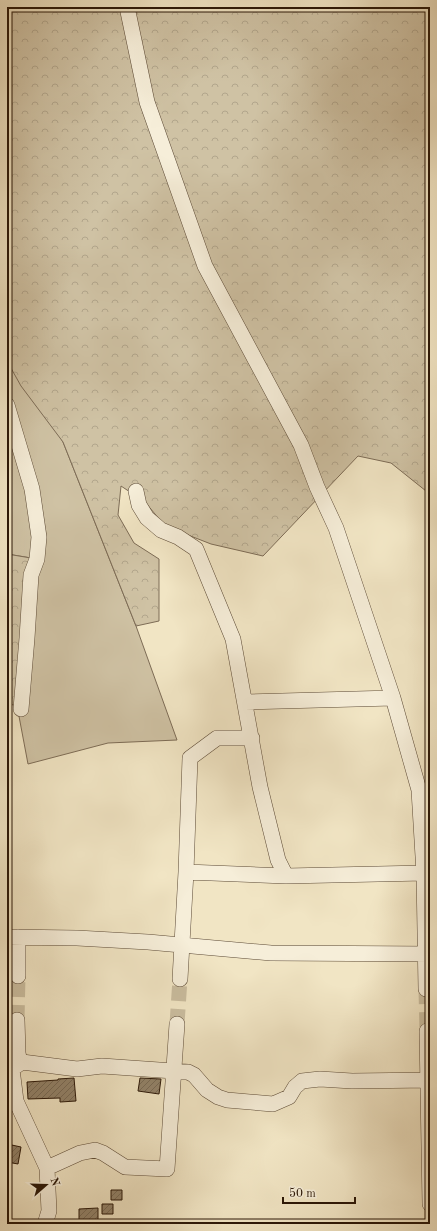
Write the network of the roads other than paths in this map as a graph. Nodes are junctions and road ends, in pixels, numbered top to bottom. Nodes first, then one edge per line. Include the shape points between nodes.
1 (127, 7) edge
2 (7, 405) edge
3 (136, 491) dead end
4 (393, 698) junction
5 (245, 702) junction
6 (21, 709) dead end
7 (252, 738) junction
8 (186, 872) junction
9 (424, 873) junction
10 (286, 876) junction
11 (12, 937) edge
12 (182, 944) junction
13 (428, 954) edge
14 (18, 976) tunnel mouth
15 (180, 979) tunnel mouth
16 (426, 989) dead end
17 (17, 1020) tunnel mouth
18 (177, 1024) tunnel mouth
19 (427, 1031) dead end
20 (22, 1062) junction
21 (175, 1071) junction
22 (429, 1080) edge
23 (47, 1168) junction
24 (430, 1204) edge
25 (45, 1224) edge

1 - 4 street via 147,102 205,266 301,445 336,528
2 - 6 street via 32,489 39,537 37,559 31,575
3 - 5 street via 139,505 147,518 161,530 178,536 196,549 233,639
4 - 5 street
4 - 9 street via 419,790
5 - 7 street
7 - 8 street via 217,738 190,758
7 - 10 street via 260,787 278,860
8 - 10 street
8 - 12 street
9 - 10 street
9 - 13 street
11 - 12 street
11 - 14 street
12 - 13 street via 271,953
12 - 15 street
13 - 16 street
17 - 20 street via 18,1052
18 - 21 street
19 - 22 street
20 - 21 street via 77,1069 102,1066
20 - 23 street via 12,1069 16,1101
21 - 22 street via 194,1075 207,1090 218,1097 273,1104 289,1096 302,1081
21 - 23 street via 167,1169 125,1167 95,1150 80,1153
22 - 24 street
23 - 25 street via 49,1211

